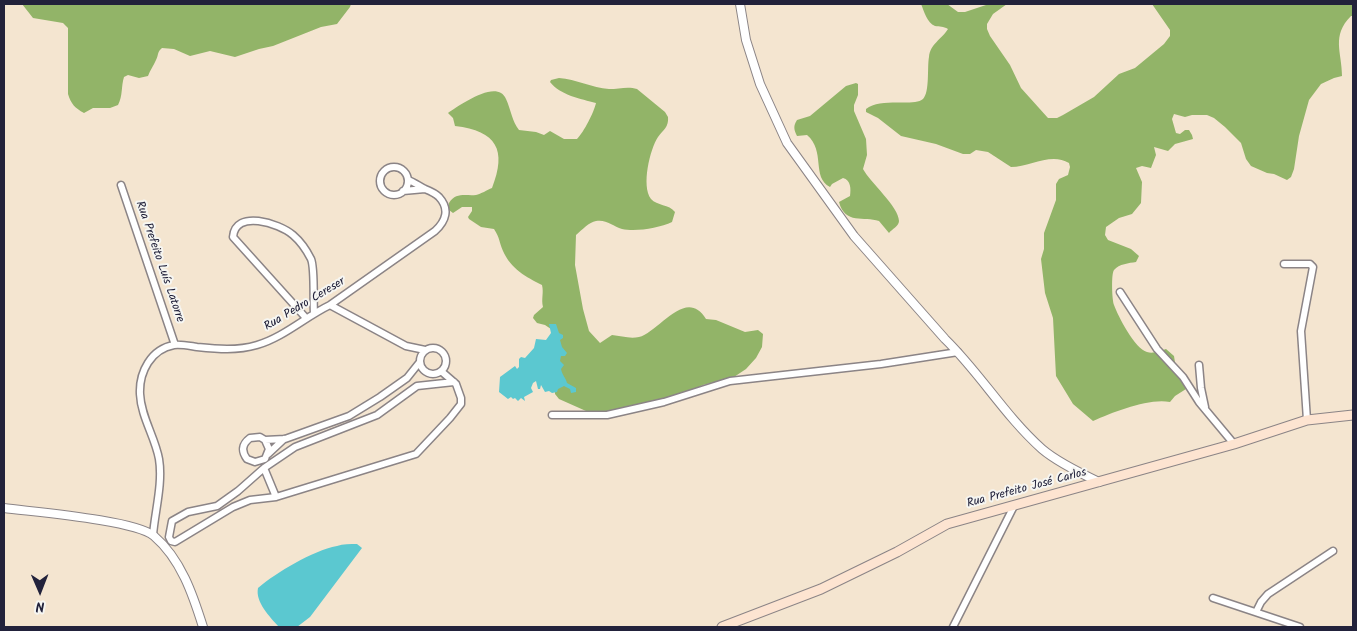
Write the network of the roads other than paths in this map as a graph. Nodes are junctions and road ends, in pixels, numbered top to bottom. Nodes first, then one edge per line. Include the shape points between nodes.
1 (740, 4) edge
2 (408, 180) junction
3 (122, 185) dead end
4 (426, 190) junction
5 (403, 191) junction
6 (1284, 264) dead end
7 (1120, 292) dead end
8 (330, 305) junction
9 (314, 313) junction
10 (306, 318) junction
11 (175, 345) junction
12 (406, 346) junction
13 (425, 350) junction
14 (958, 352) junction
15 (419, 362) junction
16 (1199, 365) dead end
17 (441, 371) junction
18 (427, 373) junction
19 (407, 378) junction
20 (454, 382) junction
21 (1206, 411) junction
22 (552, 415) dead end
23 (1353, 415) edge
24 (1307, 420) junction
25 (285, 439) junction
26 (265, 440) junction
27 (1234, 444) junction
28 (268, 454) junction
29 (264, 468) junction
30 (1099, 482) junction
31 (276, 497) junction
32 (1014, 506) junction
33 (4, 508) edge
34 (153, 535) junction
35 (1333, 551) dead end
36 (1213, 598) dead end
37 (1256, 612) junction
38 (203, 627) edge
39 (722, 627) edge
40 (953, 627) edge
41 (1300, 627) edge

1 - 14 street via 746,40 760,84 787,143 854,236
2 - 4 street, Rua Pedro Cereser
2 - 5 street
2 - 5 street via 405,173 396,167 381,175 381,186 386,192 396,194
3 - 11 street, Rua Prefeito Luís Latorre
4 - 5 street
4 - 8 street, Rua Pedro Cereser via 442,202 446,215 444,224
6 - 24 street via 1310,264 1313,267 1301,331
7 - 21 street via 1152,342 1184,377
8 - 9 street, Rua Pedro Cereser
8 - 12 street
9 - 10 street, Rua Pedro Cereser
9 - 10 street via 312,262 300,241 284,228 272,224 240,222 234,227 233,237
10 - 11 street, Rua Pedro Cereser via 276,338 246,348 232,350
11 - 34 street via 152,357 143,373 141,385 142,405 160,469
12 - 13 street
12 - 15 street
13 - 15 street
13 - 17 street via 434,348 444,354 446,363
14 - 22 street via 730,381 664,402 607,415
14 - 30 street via 1044,450
15 - 18 street
15 - 19 street
16 - 21 street
17 - 18 street
17 - 20 street
18 - 19 street
19 - 25 street via 349,416
20 - 29 street via 417,386 377,415 295,447
20 - 31 street via 461,404 416,454
21 - 27 street
23 - 24 main road, Rua Prefeito José Carlos
24 - 27 main road, Rua Prefeito José Carlos
25 - 26 street
25 - 28 street
26 - 28 street
26 - 28 street via 250,438 243,450 247,458 255,462
27 - 30 main road, Rua Prefeito José Carlos
29 - 31 street
29 - 31 street via 217,506 188,512 172,521 168,537 175,542 233,507 250,500
30 - 32 main road, Rua Prefeito José Carlos
32 - 39 main road, Rua Prefeito José Carlos via 947,524 821,588
32 - 40 street
33 - 34 street via 124,525
34 - 38 street via 180,570
35 - 37 street via 1268,594
36 - 37 street
37 - 41 street

